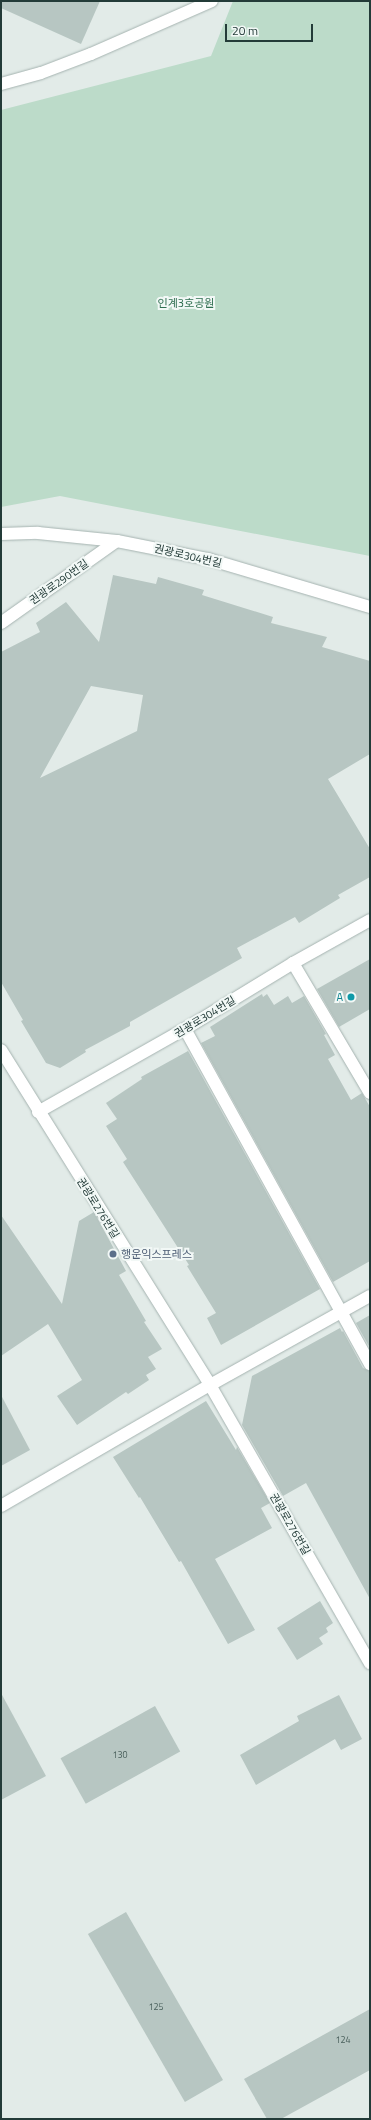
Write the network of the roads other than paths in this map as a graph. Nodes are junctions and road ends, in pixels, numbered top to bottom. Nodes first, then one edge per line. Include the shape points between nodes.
1 (212, 1) edge
2 (1, 84) edge
3 (1, 534) edge
4 (117, 541) junction
5 (370, 607) edge
6 (1, 623) edge
7 (370, 920) edge
8 (293, 963) junction
9 (185, 1030) junction
10 (1, 1050) edge
11 (370, 1093) edge
12 (38, 1112) junction
13 (370, 1296) edge
14 (341, 1313) junction
15 (370, 1364) edge
16 (210, 1385) junction
17 (1, 1506) edge
18 (370, 1663) edge

1 - 2 street via 77,59 41,73
3 - 4 street, 권광로304번길 via 38,533
4 - 5 street, 권광로304번길 via 208,559
4 - 6 street, 권광로290번길
7 - 8 street, 권광로304번길
8 - 9 street, 권광로304번길
8 - 11 street
9 - 12 street, 권광로304번길
9 - 14 street
10 - 12 street, 권광로276번길
12 - 16 street, 권광로276번길
13 - 14 street
14 - 15 street
14 - 16 street
16 - 17 street
16 - 18 street, 권광로276번길

